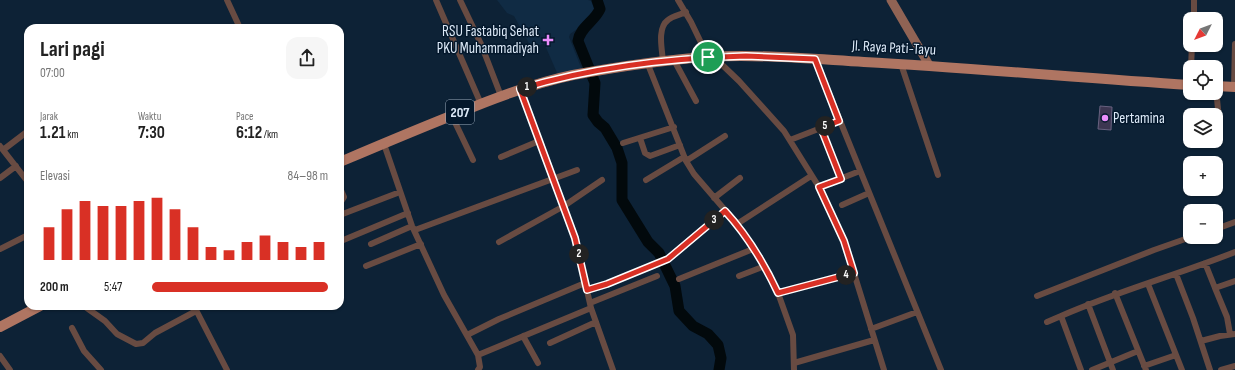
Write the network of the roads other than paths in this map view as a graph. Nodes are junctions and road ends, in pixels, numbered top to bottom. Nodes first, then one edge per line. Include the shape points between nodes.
1 (227, 0) edge
2 (436, 0) edge
3 (460, 0) edge
4 (678, 0) edge
5 (890, 0) edge
6 (1194, 0) edge
7 (686, 12) junction
8 (1194, 12) edge
9 (238, 24) edge
10 (1235, 44) edge
11 (711, 57) junction
12 (815, 59) junction
13 (669, 60) junction
14 (648, 62) junction
15 (901, 64) junction
16 (929, 65) junction
17 (1183, 85) edge
18 (1234, 87) edge
19 (1223, 88) edge
20 (520, 89) junction
21 (501, 96) junction
22 (696, 101) dead end
23 (481, 104) junction
24 (452, 116) junction
25 (839, 121) junction
26 (674, 128) junction
27 (821, 128) junction
28 (24, 134) edge
29 (725, 136) dead end
30 (640, 138) junction
31 (790, 140) junction
32 (539, 141) junction
33 (623, 143) dead end
34 (384, 144) junction
35 (680, 145) junction
36 (2, 148) edge
37 (501, 157) dead end
38 (685, 159) junction
39 (344, 160) edge
40 (473, 160) dead end
41 (16, 166) junction
42 (577, 170) dead end
43 (860, 171) junction
44 (938, 175) dead end
45 (811, 176) junction
46 (24, 177) edge
47 (0, 178) edge
48 (740, 178) dead end
49 (841, 179) junction
50 (553, 180) junction
51 (602, 180) dead end
52 (646, 180) dead end
53 (819, 187) junction
54 (400, 192) junction
55 (869, 193) junction
56 (714, 198) junction
57 (842, 205) dead end
58 (564, 206) junction
59 (725, 211) junction
60 (344, 213) edge
61 (408, 213) junction
62 (1235, 222) edge
63 (737, 224) junction
64 (1223, 226) edge
65 (413, 228) junction
66 (24, 237) edge
67 (344, 240) edge
68 (1183, 240) edge
69 (499, 242) dead end
70 (371, 244) dead end
71 (421, 244) junction
72 (0, 249) edge
73 (753, 249) junction
74 (1235, 252) edge
75 (1205, 263) junction
76 (366, 266) dead end
77 (765, 266) junction
78 (854, 273) junction
79 (1176, 274) junction
80 (657, 276) dead end
81 (739, 276) dead end
82 (679, 279) dead end
83 (1235, 281) edge
84 (585, 283) junction
85 (1148, 284) junction
86 (1215, 288) junction
87 (587, 290) junction
88 (778, 293) junction
89 (1115, 293) junction
90 (1037, 296) dead end
91 (1088, 304) junction
92 (590, 306) junction
93 (33, 310) edge
94 (90, 310) edge
95 (192, 310) edge
96 (196, 310) edge
97 (917, 312) junction
98 (1061, 316) junction
99 (596, 322) junction
100 (1047, 322) dead end
101 (0, 328) edge
102 (72, 328) dead end
103 (871, 329) junction
104 (1232, 334) edge
105 (467, 335) junction
106 (523, 336) junction
107 (874, 340) junction
108 (1201, 341) junction
109 (550, 343) dead end
110 (1138, 351) junction
111 (478, 355) junction
112 (1176, 355) junction
113 (0, 356) edge
114 (1110, 362) junction
115 (538, 363) dead end
116 (794, 363) junction
117 (1235, 366) edge
118 (1145, 368) edge
119 (10, 370) edge
120 (101, 370) edge
121 (227, 370) edge
122 (478, 370) edge
123 (613, 370) edge
124 (794, 370) edge
125 (884, 370) edge
126 (941, 370) edge
127 (1081, 370) edge
128 (1092, 370) edge
129 (1112, 370) edge
130 (1182, 370) edge
131 (1210, 370) edge
132 (1222, 370) edge

1 - 9 street
2 - 23 street
3 - 21 street via 481,44
4 - 7 street
5 - 16 street
6 - 8 street
7 - 11 street
7 - 13 street via 664,24 661,38
10 - 18 street
11 - 12 main road, Jl. Raya Pati-Tayu
11 - 13 main road, Jl. Raya Pati-Tayu
11 - 31 street via 739,81
12 - 15 main road, Jl. Raya Pati-Tayu
12 - 25 street
13 - 14 main road, Jl. Raya Pati-Tayu
13 - 22 street
14 - 20 main road, Jl. Raya Pati-Tayu / 207
14 - 26 street
15 - 16 main road, Jl. Raya Pati-Tayu
15 - 44 street
16 - 17 main road, Jl. Raya Pati-Tayu
18 - 19 main road
20 - 21 main road, 207
20 - 32 street
21 - 23 main road, 207
23 - 24 main road, 207
24 - 34 main road, 207
24 - 40 street
25 - 27 street
25 - 43 street
26 - 30 street
26 - 35 street
27 - 31 street
27 - 49 street
28 - 36 street
29 - 38 street
30 - 33 street
30 - 35 street via 645,153 650,156
31 - 45 street
32 - 37 street
32 - 50 street
34 - 39 main road, 207
34 - 54 street
35 - 38 street
36 - 41 street
38 - 52 street
38 - 56 street
41 - 46 street
41 - 47 street
42 - 50 street
43 - 49 street
43 - 55 street
45 - 53 street
45 - 63 street
48 - 56 street
49 - 53 street
50 - 58 street
50 - 65 street
51 - 58 street
53 - 78 street via 844,241
54 - 60 street
54 - 61 street
55 - 57 street
55 - 97 street
56 - 59 street
58 - 69 street
58 - 84 street via 575,238
59 - 63 street
59 - 87 street via 664,261
61 - 65 street
61 - 67 street
62 - 64 street
63 - 73 street
65 - 70 street
65 - 71 street
66 - 72 street
68 - 90 street
71 - 76 street
71 - 105 street via 444,296
73 - 77 street
73 - 82 street
74 - 75 street
75 - 79 street
75 - 86 street
77 - 81 street
77 - 88 street
78 - 88 street
78 - 103 street
79 - 85 street
79 - 108 street
80 - 92 street
83 - 86 street
84 - 87 street
84 - 105 street
85 - 89 street
85 - 112 street
86 - 104 street
87 - 92 street
88 - 116 street via 794,335
89 - 91 street
89 - 110 street
91 - 98 street
91 - 114 street
92 - 99 street
92 - 106 street
93 - 101 main road
94 - 95 street via 117,334 136,344 142,343
96 - 121 street
97 - 103 street
97 - 126 street
98 - 100 street
98 - 127 street
99 - 109 street
99 - 123 street
102 - 120 street via 84,351
103 - 107 street
104 - 108 street
105 - 111 street
106 - 111 street
106 - 115 street
107 - 116 street
107 - 125 street
108 - 131 street
110 - 114 street
110 - 118 street
111 - 122 street
112 - 118 street
112 - 130 street
113 - 119 street
114 - 128 street
114 - 129 street
116 - 124 street
117 - 132 street

